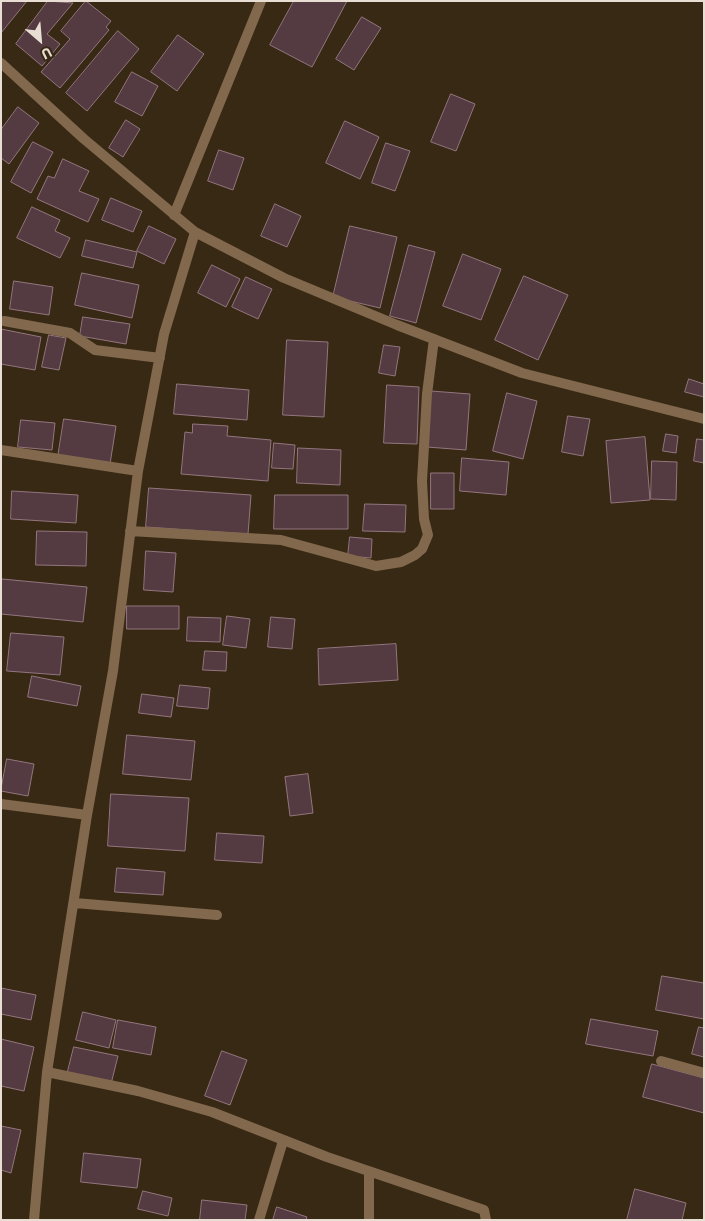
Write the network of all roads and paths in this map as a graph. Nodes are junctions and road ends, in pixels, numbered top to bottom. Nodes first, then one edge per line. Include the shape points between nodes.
1 (261, 1) edge
2 (1, 63) edge
3 (174, 214) junction
4 (195, 232) junction
5 (4, 321) dead end
6 (434, 339) junction
7 (160, 358) junction
8 (704, 418) edge
9 (1, 450) edge
10 (138, 471) junction
11 (130, 531) junction
12 (1, 804) edge
13 (87, 815) junction
14 (75, 903) junction
15 (217, 915) dead end
16 (661, 1061) dead end
17 (47, 1072) junction
18 (704, 1073) edge
19 (283, 1141) junction
20 (369, 1172) junction
21 (34, 1220) edge
22 (259, 1220) edge
23 (369, 1220) edge
24 (486, 1220) edge

1 - 3 street
2 - 3 street via 84,139
3 - 4 street
4 - 6 street via 284,278
4 - 7 street via 164,334
5 - 7 street via 70,333 96,350
6 - 8 street via 522,372
6 - 11 street via 422,482 428,542 415,555 401,562 376,566 281,540
7 - 10 street
9 - 10 street
10 - 11 street
11 - 13 street via 113,672
12 - 13 street
13 - 14 street
14 - 15 street
14 - 17 street
16 - 18 street
17 - 19 street via 138,1091 212,1112
17 - 21 street
19 - 20 street
19 - 22 street
20 - 23 street
20 - 24 street via 484,1210

